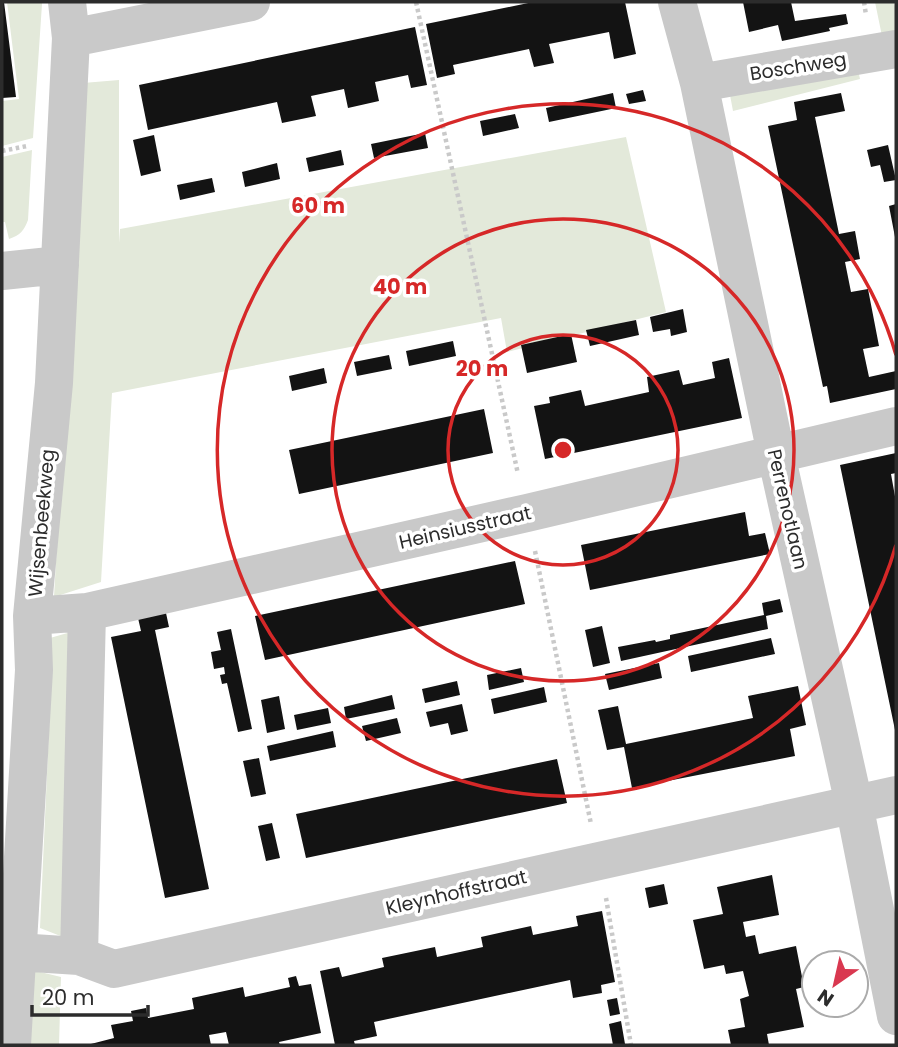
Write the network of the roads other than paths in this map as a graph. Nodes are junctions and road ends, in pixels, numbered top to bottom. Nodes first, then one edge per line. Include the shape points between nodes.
1 (251, 2) edge
2 (677, 2) edge
3 (69, 20) edge
4 (896, 49) edge
5 (699, 83) junction
6 (60, 265) junction
7 (2, 271) edge
8 (896, 426) edge
9 (776, 454) junction
10 (87, 612) junction
11 (32, 616) junction
12 (896, 795) edge
13 (854, 804) junction
14 (17, 952) junction
15 (79, 956) junction
16 (896, 1016) edge
17 (12, 1045) edge

1 - 3 street
2 - 5 street, Perrenotlaan
3 - 6 street, Wijsenbeekweg
4 - 5 street, Boschweg
5 - 9 street, Perrenotlaan
6 - 7 street
6 - 11 street, Wijsenbeekweg
8 - 9 street, Heinsiusstraat
9 - 10 street, Heinsiusstraat
9 - 13 street, Perrenotlaan
10 - 11 street, Heinsiusstraat
10 - 15 street
11 - 14 street, Wijsenbeekweg via 34,670
12 - 13 street, Kleynhoffstraat
13 - 15 street, Kleynhoffstraat via 114,969
13 - 16 street, Perrenotlaan
14 - 15 street, Kleynhoffstraat
14 - 17 street, Wijsenbeekweg

